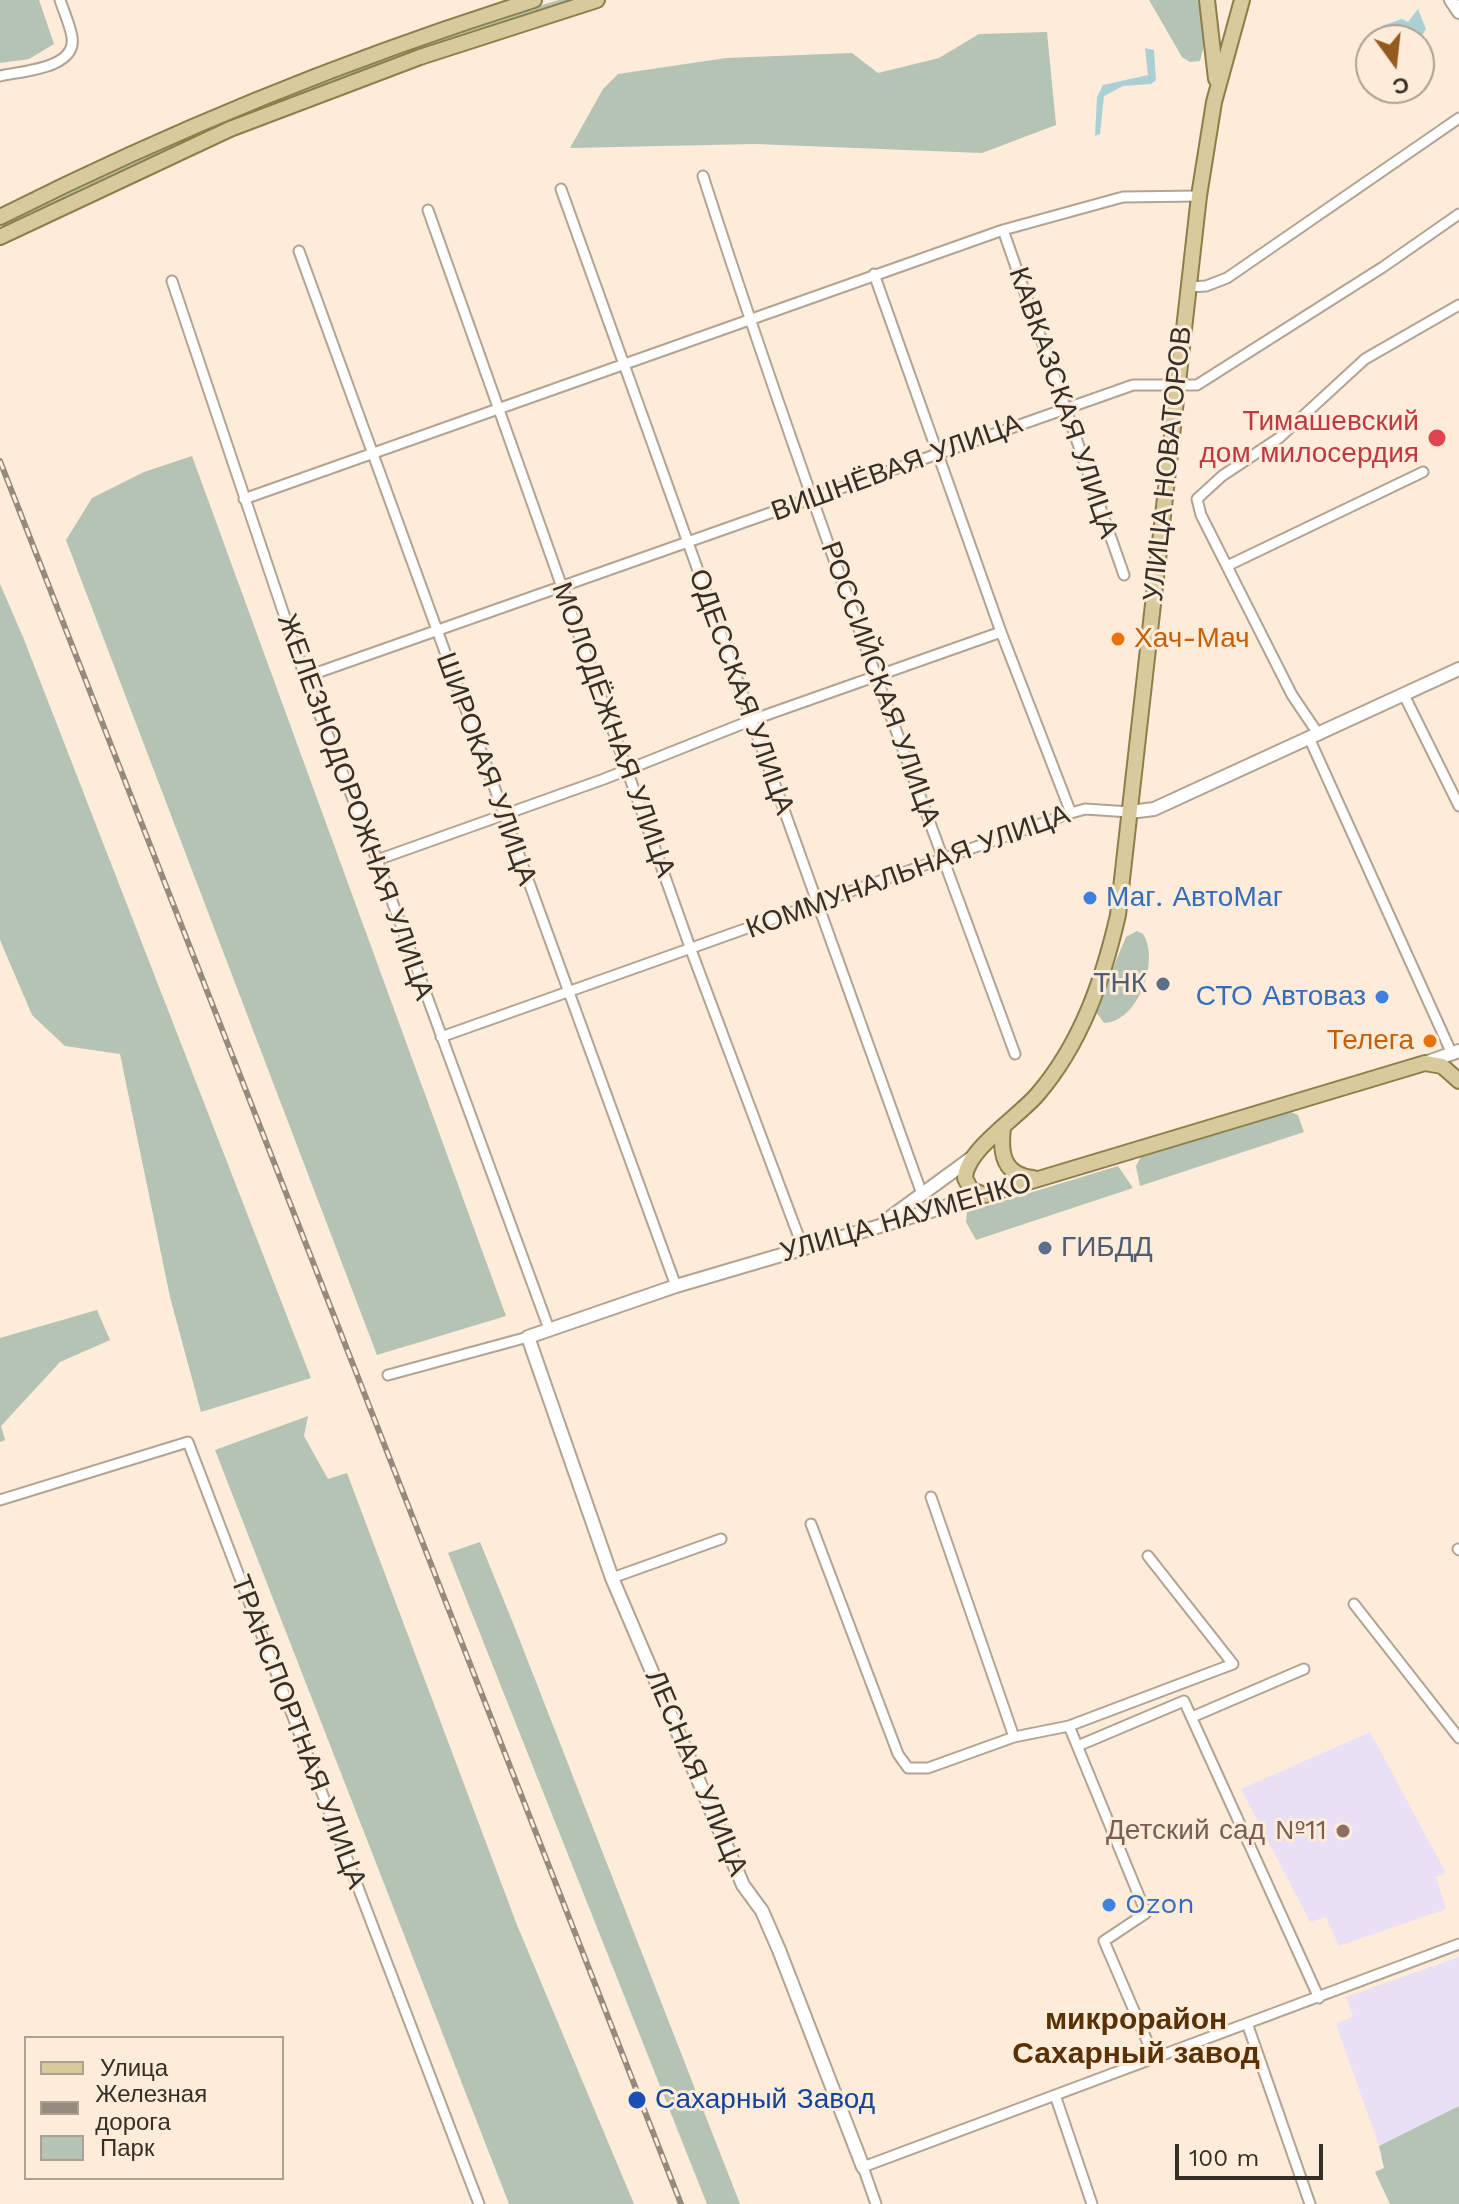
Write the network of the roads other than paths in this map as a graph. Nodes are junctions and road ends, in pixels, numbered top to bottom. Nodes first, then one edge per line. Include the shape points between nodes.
1 (60, 0) edge
2 (534, 0) edge
3 (597, 0) edge
4 (1207, 0) edge
5 (1242, 0) edge
6 (1451, 0) edge
7 (1459, 12) edge
8 (0, 76) edge
9 (1217, 91) junction
10 (1459, 118) edge
11 (703, 176) dead end
12 (561, 189) dead end
13 (1199, 196) junction
14 (428, 210) dead end
15 (1459, 214) edge
16 (0, 217) edge
17 (1003, 230) junction
18 (0, 237) edge
19 (299, 251) dead end
20 (874, 274) junction
21 (172, 281) dead end
22 (1188, 287) junction
23 (1459, 305) edge
24 (749, 319) junction
25 (623, 365) junction
26 (1177, 386) junction
27 (1064, 408) junction
28 (498, 409) junction
29 (937, 453) junction
30 (373, 454) junction
31 (1423, 472) dead end
32 (813, 498) junction
33 (244, 499) junction
34 (685, 543) junction
35 (1227, 566) junction
36 (1124, 575) dead end
37 (561, 586) junction
38 (435, 631) junction
39 (1001, 632) junction
40 (1459, 669) edge
41 (305, 677) junction
42 (876, 677) junction
43 (1404, 695) junction
44 (752, 720) junction
45 (1315, 737) junction
46 (627, 770) junction
47 (1459, 806) edge
48 (1130, 812) junction
49 (504, 813) junction
50 (1071, 813) junction
51 (943, 858) junction
52 (377, 860) junction
53 (818, 904) junction
54 (691, 950) junction
55 (567, 993) junction
56 (441, 1037) junction
57 (1455, 1053) edge
58 (1015, 1054) dead end
59 (1425, 1063) junction
60 (1456, 1077) edge
61 (1003, 1128) junction
62 (970, 1159) junction
63 (1010, 1175) junction
64 (922, 1194) junction
65 (985, 1195) junction
66 (881, 1224) junction
67 (803, 1248) junction
68 (676, 1286) junction
69 (549, 1329) junction
70 (528, 1337) junction
71 (388, 1375) dead end
72 (931, 1497) dead end
73 (0, 1500) edge
74 (811, 1524) dead end
75 (721, 1539) dead end
76 (1148, 1556) dead end
77 (612, 1578) junction
78 (1354, 1604) dead end
79 (1304, 1669) dead end
80 (1192, 1717) junction
81 (1069, 1726) junction
82 (1014, 1737) junction
83 (1459, 1738) edge
84 (1080, 1745) junction
85 (1459, 1944) edge
86 (1319, 1998) junction
87 (1248, 2026) junction
88 (1154, 2057) junction
89 (1055, 2095) junction
90 (863, 2167) junction
91 (479, 2204) edge
92 (876, 2204) edge
93 (1092, 2204) edge
94 (1310, 2204) edge

1 - 8 street via 73,40 68,53 55,64
2 - 16 main road via 413,38 234,107
3 - 18 main road via 420,57 230,129
4 - 9 main road
5 - 9 main road
6 - 7 main road
9 - 13 main road, УЛИЦА НОВАТОРОВ
10 - 22 street via 1227,278
11 - 24 street, РОССИЙСКАЯ УЛИЦА
12 - 25 street, ОДЕССКАЯ УЛИЦА
13 - 17 street via 1123,197
13 - 22 main road, УЛИЦА НОВАТОРОВ
14 - 28 street, МОЛОДЁЖНАЯ УЛИЦА
15 - 26 street, ВИШНЁВАЯ УЛИЦА via 1232,365 1197,385
17 - 20 street
17 - 27 street, КАВКАЗСКАЯ УЛИЦА
19 - 30 street, ШИРОКАЯ УЛИЦА
20 - 24 street
20 - 29 street
21 - 33 street, ЖЕЛЕЗНОДОРОЖНАЯ УЛИЦА
22 - 26 main road, УЛИЦА НОВАТОРОВ
23 - 35 street via 1365,359 1279,438 1197,499
24 - 25 street
24 - 32 street, РОССИЙСКАЯ УЛИЦА
25 - 28 street
25 - 34 street, ОДЕССКАЯ УЛИЦА
26 - 27 street, ВИШНЁВАЯ УЛИЦА via 1133,385
26 - 48 main road, УЛИЦА НОВАТОРОВ
27 - 29 street, ВИШНЁВАЯ УЛИЦА
27 - 36 street, КАВКАЗСКАЯ УЛИЦА
28 - 30 street
28 - 37 street, МОЛОДЁЖНАЯ УЛИЦА
29 - 32 street, ВИШНЁВАЯ УЛИЦА
29 - 39 street
30 - 33 street
30 - 38 street, ШИРОКАЯ УЛИЦА
31 - 35 street
32 - 34 street, ВИШНЁВАЯ УЛИЦА
32 - 42 street, РОССИЙСКАЯ УЛИЦА
33 - 41 street, ЖЕЛЕЗНОДОРОЖНАЯ УЛИЦА
34 - 37 street, ВИШНЁВАЯ УЛИЦА
34 - 44 street, ОДЕССКАЯ УЛИЦА
35 - 45 street
37 - 38 street, ВИШНЁВАЯ УЛИЦА
37 - 46 street, МОЛОДЁЖНАЯ УЛИЦА
38 - 41 street, ВИШНЁВАЯ УЛИЦА
38 - 49 street, ШИРОКАЯ УЛИЦА
39 - 42 street
39 - 50 street
40 - 43 main road, КОММУНАЛЬНАЯ УЛИЦА
41 - 52 street, ЖЕЛЕЗНОДОРОЖНАЯ УЛИЦА
42 - 44 street
42 - 51 street, РОССИЙСКАЯ УЛИЦА
43 - 45 main road, КОММУНАЛЬНАЯ УЛИЦА
43 - 47 street
44 - 46 street
44 - 53 street, ОДЕССКАЯ УЛИЦА
45 - 48 main road, КОММУНАЛЬНАЯ УЛИЦА via 1154,809
45 - 57 street
46 - 49 street
46 - 54 street, МОЛОДЁЖНАЯ УЛИЦА
48 - 50 street, КОММУНАЛЬНАЯ УЛИЦА
48 - 61 main road, УЛИЦА НОВАТОРОВ via 1118,915 1091,1006 1061,1063
49 - 52 street
49 - 55 street, ШИРОКАЯ УЛИЦА
50 - 51 street, КОММУНАЛЬНАЯ УЛИЦА
51 - 53 street, КОММУНАЛЬНАЯ УЛИЦА
51 - 58 street, РОССИЙСКАЯ УЛИЦА
52 - 56 street, ЖЕЛЕЗНОДОРОЖНАЯ УЛИЦА
53 - 54 street, КОММУНАЛЬНАЯ УЛИЦА
53 - 64 street, ОДЕССКАЯ УЛИЦА
54 - 55 street, КОММУНАЛЬНАЯ УЛИЦА
54 - 67 street, МОЛОДЁЖНАЯ УЛИЦА
55 - 56 street, КОММУНАЛЬНАЯ УЛИЦА
55 - 68 street, ШИРОКАЯ УЛИЦА
56 - 69 street, ЖЕЛЕЗНОДОРОЖНАЯ УЛИЦА
57 - 59 main road, УЛИЦА НАУМЕНКО
59 - 60 main road
59 - 63 main road, УЛИЦА НАУМЕНКО via 1037,1179
61 - 62 main road, УЛИЦА НОВАТОРОВ
61 - 63 main road via 1002,1156
62 - 63 main road via 988,1158
62 - 64 main road, УЛИЦА НОВАТОРОВ
62 - 65 main road via 967,1185
63 - 65 main road, УЛИЦА НАУМЕНКО
64 - 66 main road, УЛИЦА НОВАТОРОВ
65 - 66 main road, УЛИЦА НАУМЕНКО
66 - 67 main road, УЛИЦА НАУМЕНКО
67 - 68 main road, УЛИЦА НАУМЕНКО
68 - 69 main road, УЛИЦА НАУМЕНКО
69 - 70 main road, УЛИЦА НАУМЕНКО
70 - 71 street, УЛИЦА НАУМЕНКО
70 - 77 main road, ЛЕСНАЯ УЛИЦА
72 - 82 street
73 - 91 street, ТРАНСПОРТНАЯ УЛИЦА via 188,1442
74 - 82 street via 898,1754 908,1768 928,1768
75 - 77 street
76 - 81 street via 1233,1664
77 - 90 main road, ЛЕСНАЯ УЛИЦА via 743,1885 762,1911 779,1950
78 - 83 street
79 - 80 street
80 - 84 street via 1184,1701
80 - 86 street
81 - 82 street
81 - 84 street
84 - 88 street via 1146,1913 1104,1941
85 - 86 street
86 - 87 street
87 - 88 street
87 - 94 street
88 - 89 street
89 - 90 street
89 - 93 street
90 - 92 street, ЛЕСНАЯ УЛИЦА

